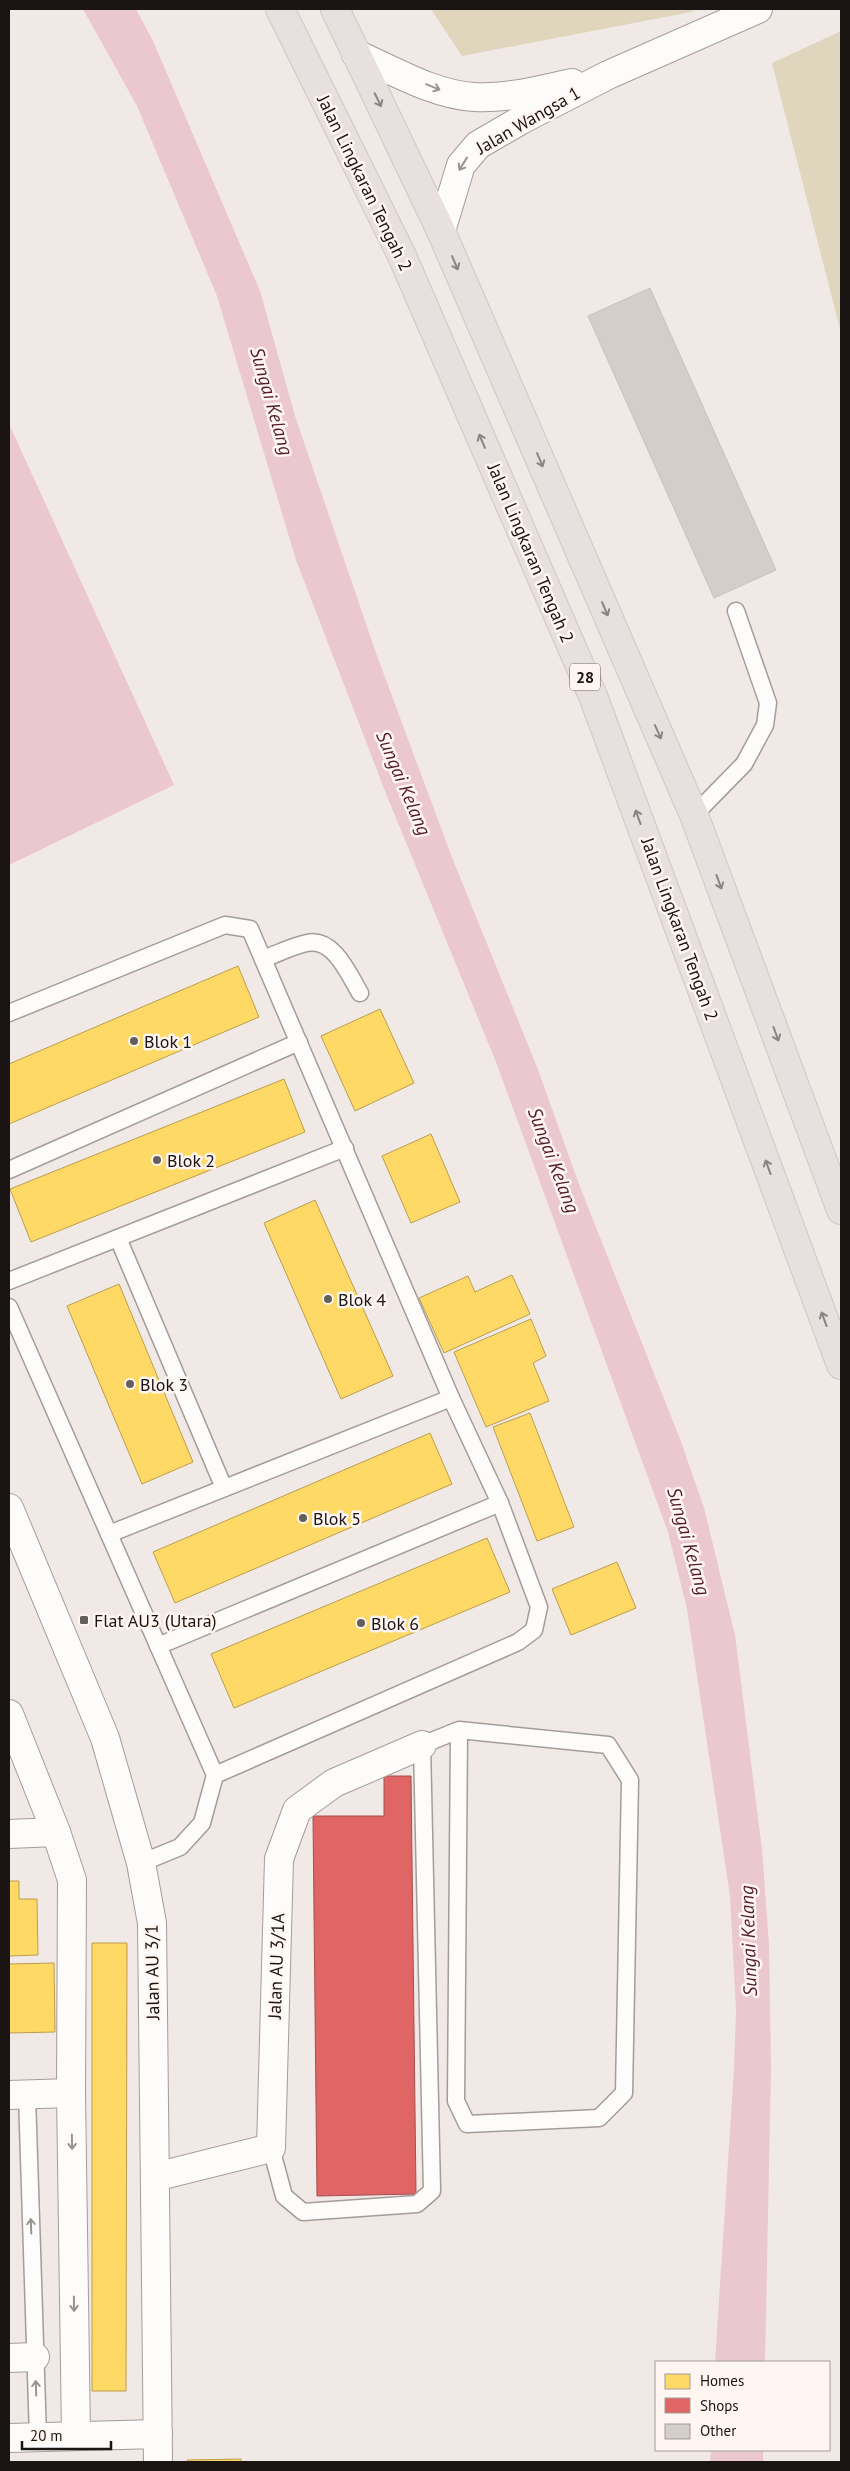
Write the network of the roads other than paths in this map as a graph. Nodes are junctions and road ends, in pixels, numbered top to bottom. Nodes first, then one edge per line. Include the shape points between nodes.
1 (280, 9) edge
2 (335, 9) edge
3 (758, 9) edge
4 (356, 54) junction
5 (608, 75) junction
6 (441, 231) junction
7 (736, 611) dead end
8 (694, 815) junction
9 (263, 959) junction
10 (360, 993) dead end
11 (9, 1013) edge
12 (299, 1042) junction
13 (345, 1148) junction
14 (9, 1170) edge
15 (841, 1210) edge
16 (118, 1238) junction
17 (9, 1281) edge
18 (9, 1307) edge
19 (841, 1365) edge
20 (451, 1398) junction
21 (224, 1488) junction
22 (500, 1503) junction
23 (9, 1508) edge
24 (109, 1534) junction
25 (158, 1646) junction
26 (9, 1714) edge
27 (459, 1730) junction
28 (422, 1744) junction
29 (215, 1775) junction
30 (56, 1832) junction
31 (9, 1834) edge
32 (141, 1863) junction
33 (71, 2093) junction
34 (18, 2095) edge
35 (271, 2148) junction
36 (155, 2177) junction
37 (22, 2358) edge
38 (158, 2434) junction
39 (76, 2436) junction
40 (38, 2437) junction
41 (9, 2438) edge
42 (158, 2462) edge

19 -> 1 highway, Jalan Lingkaran Tengah 2 / 28 via 593,696 402,256
2 - 4 highway, 28
3 - 5 street, Jalan Wangsa 1
4 -> 5 street, Jalan Wangsa 1 via 439,90 472,98 507,97
4 -> 6 highway, 28
5 -> 6 street, Jalan Wangsa 1 via 478,145 461,165
6 -> 8 highway, 28
7 - 8 lane via 768,703 765,725 744,764
8 -> 15 highway, 28
9 - 10 lane via 309,942 326,945
9 - 11 lane via 250,929 226,925
9 - 12 lane
12 - 13 lane
12 - 14 lane
13 - 16 lane
13 - 20 lane
16 - 17 lane
16 - 21 lane
18 - 24 lane
20 - 21 lane
20 - 22 lane
21 - 24 lane
22 - 25 lane
22 - 29 lane via 540,1607 534,1630 518,1642
23 - 32 street, Jalan AU 3/1 via 105,1738
24 - 25 lane
25 - 29 lane
26 - 30 street
27 - 27 lane via 456,2102 467,2124 599,2118 624,2093 630,1780 608,1745
27 - 28 lane
28 - 35 street, Jalan AU 3/1A via 334,1783 297,1810 288,1834 279,1859
28 - 35 lane via 432,2191 417,2204 303,2212 284,2196
29 - 32 lane via 202,1823 180,1847
30 - 31 street
30 - 33 street via 72,1880
32 - 36 street, Jalan AU 3/1 via 152,1923
33 - 34 street
33 -> 39 street
37 -> 34 lane
35 - 36 street
36 - 38 street, Jalan AU 3/1
40 -> 37 lane
38 - 39 street
38 - 42 street, Jalan AU 3/1
39 - 40 street
40 - 41 street

